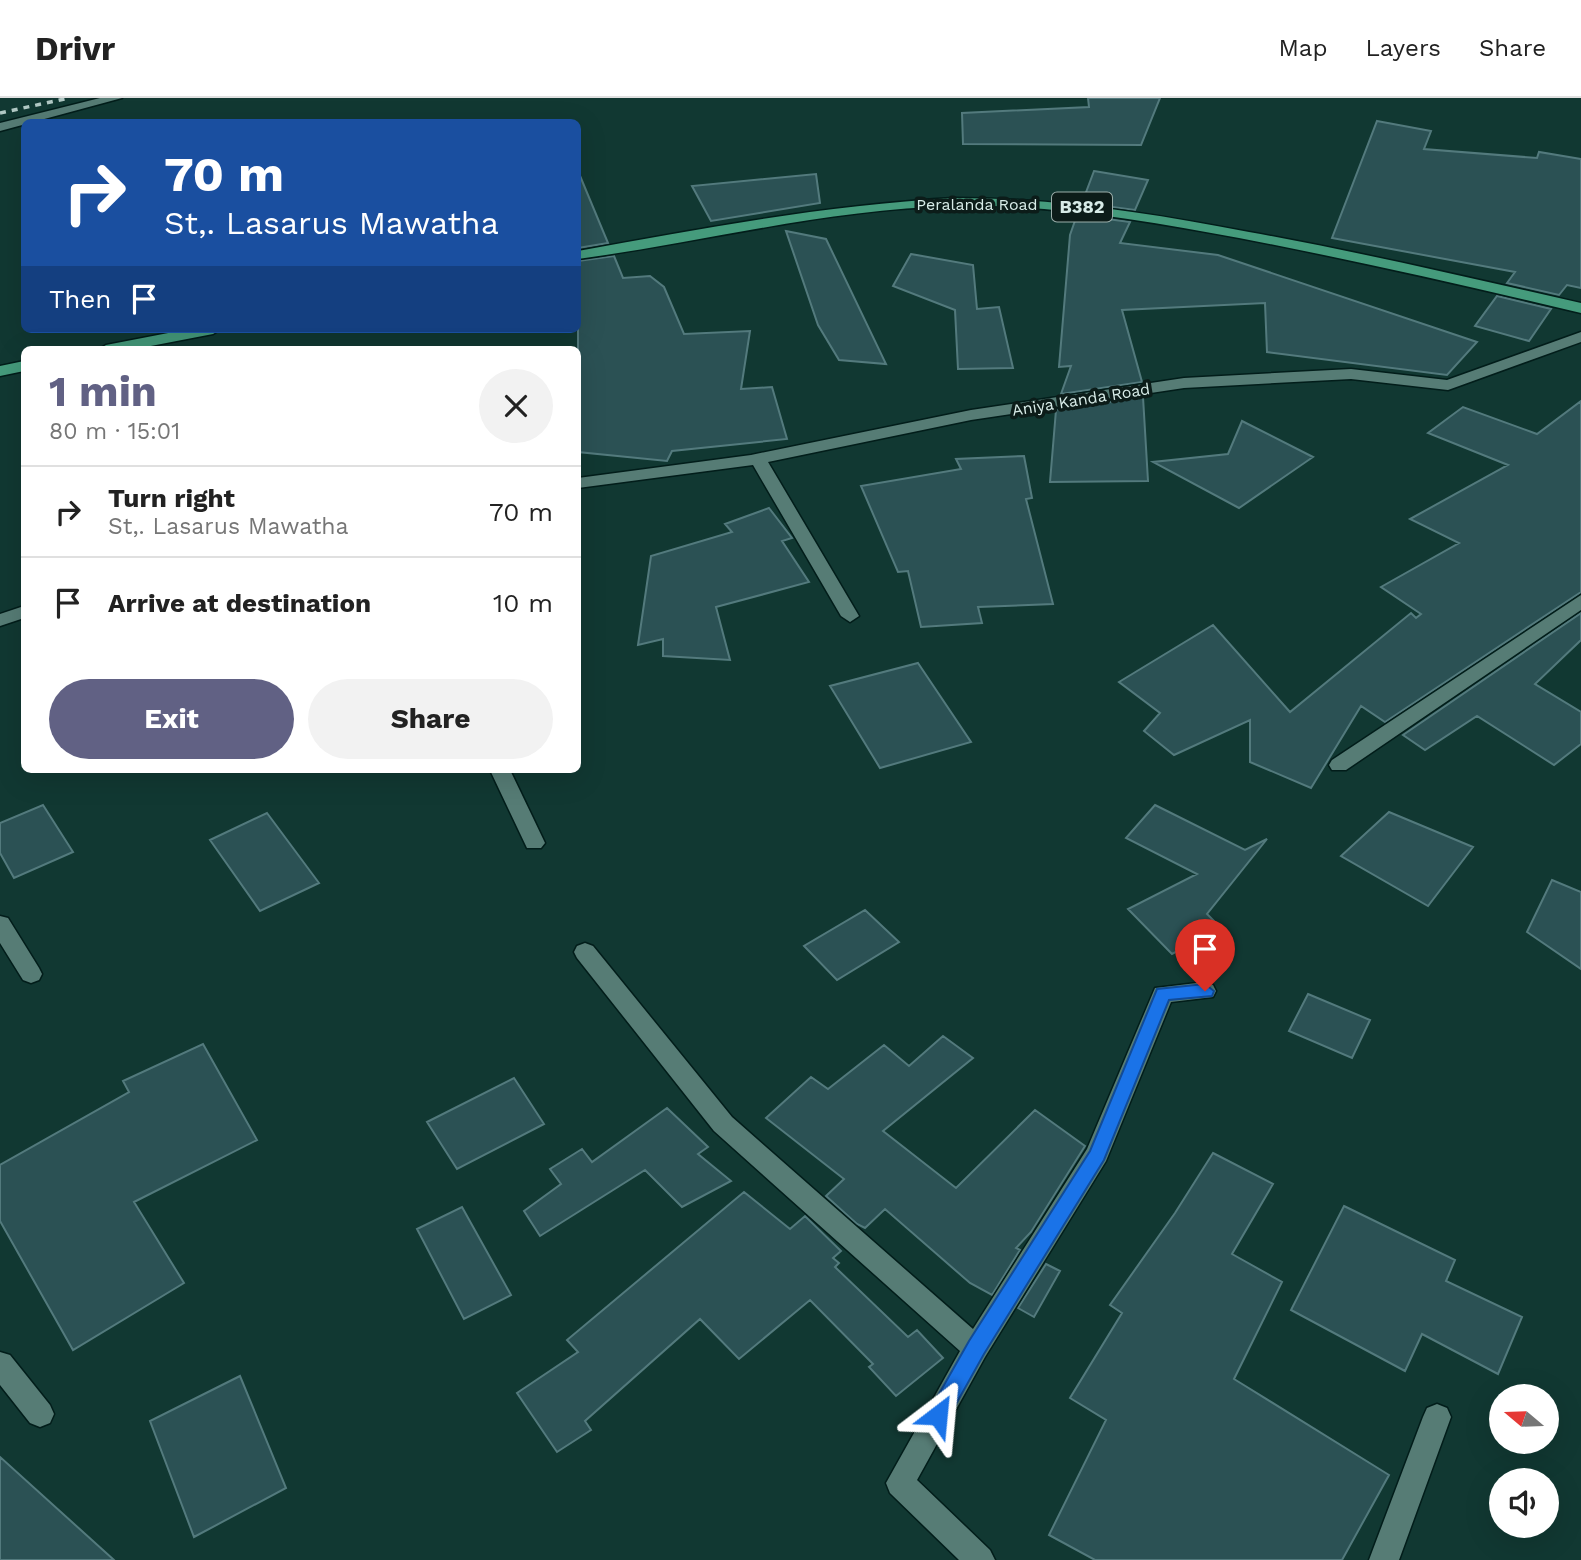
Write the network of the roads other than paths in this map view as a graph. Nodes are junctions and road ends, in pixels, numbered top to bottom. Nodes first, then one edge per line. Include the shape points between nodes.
1 (116, 98) edge
2 (32, 119) edge
3 (21, 122) edge
4 (0, 127) edge
5 (581, 255) edge
6 (1581, 308) edge
7 (193, 333) edge
8 (1581, 337) edge
9 (126, 346) edge
10 (21, 367) edge
11 (0, 371) edge
12 (758, 459) junction
13 (581, 484) edge
14 (1581, 601) edge
15 (21, 613) edge
16 (850, 616) dead end
17 (0, 620) edge
18 (1339, 765) dead end
19 (501, 773) edge
20 (534, 843) dead end
21 (0, 924) edge
22 (585, 952) dead end
23 (30, 974) dead end
24 (1205, 991) dead end
25 (976, 1348) junction
26 (0, 1364) edge
27 (40, 1414) dead end
28 (1437, 1417) dead end
29 (981, 1560) edge
30 (1384, 1560) edge

1 - 2 street
3 - 4 street
5 - 6 main road, Peralanda Road / B382 via 880,206 1048,204 1285,243
7 - 9 main road
8 - 12 street, Aniya Kanda Road via 1448,385 1351,374 1184,383 971,415
10 - 11 main road
12 - 13 street, Aniya Kanda Road
12 - 16 street
14 - 18 street
15 - 17 street
19 - 20 street
21 - 23 street
22 - 25 street via 723,1124
24 - 25 street via 1163,994 1097,1154
25 - 29 street via 900,1483
26 - 27 street
28 - 30 street

